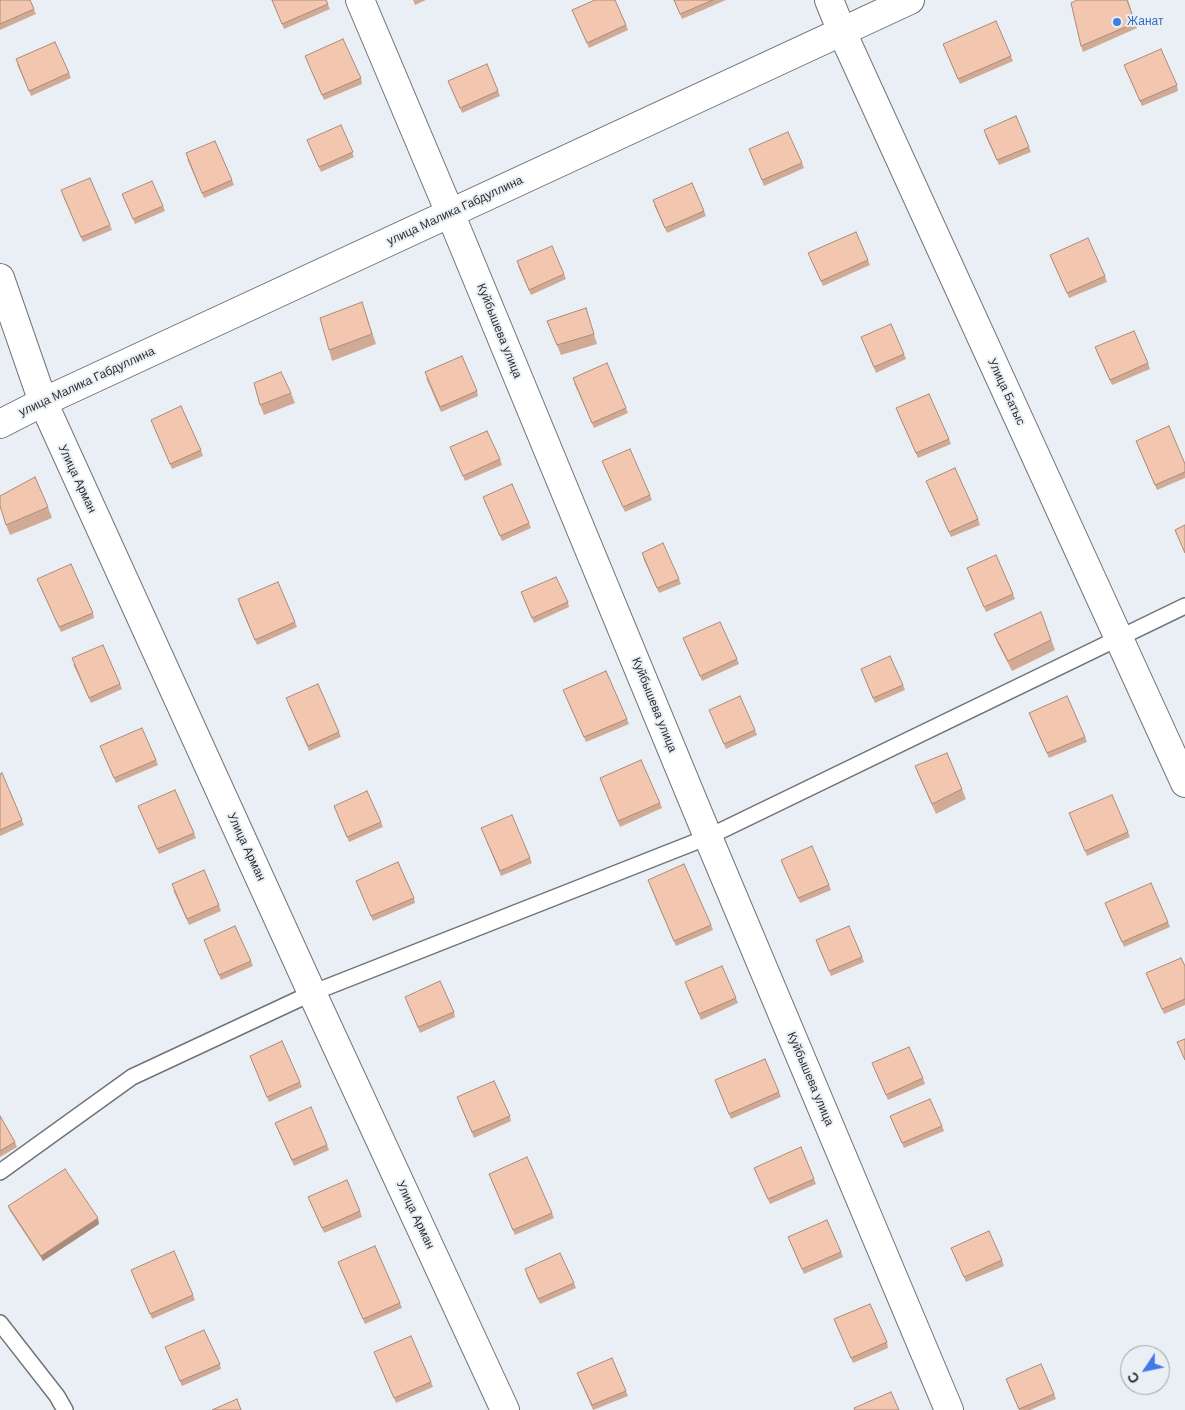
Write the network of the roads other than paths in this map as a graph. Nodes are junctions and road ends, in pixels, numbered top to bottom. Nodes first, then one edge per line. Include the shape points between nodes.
1 (360, 0) edge
2 (829, 0) edge
3 (910, 0) edge
4 (842, 32) junction
5 (450, 213) junction
6 (0, 278) edge
7 (43, 402) junction
8 (0, 424) edge
9 (1185, 606) edge
10 (1118, 638) junction
11 (1185, 783) edge
12 (708, 837) junction
13 (312, 993) junction
14 (0, 1172) edge
15 (0, 1323) edge
16 (65, 1410) edge
17 (506, 1410) edge
18 (949, 1410) edge

1 - 5 street, Куйбышева улица
2 - 4 street, Улица Батыс
3 - 4 street, улица Малика Габдуллина
4 - 5 street, улица Малика Габдуллина
4 - 10 street, Улица Батыс
5 - 7 street, улица Малика Габдуллина
5 - 12 street, Куйбышева улица
6 - 7 street, Улица Арман
7 - 8 street, улица Малика Габдуллина
7 - 13 street, Улица Арман
9 - 10 lane
10 - 11 street, Улица Батыс
10 - 12 lane
12 - 13 lane
12 - 18 street, Куйбышева улица
13 - 14 lane via 132,1077
13 - 17 street, Улица Арман
15 - 16 lane

